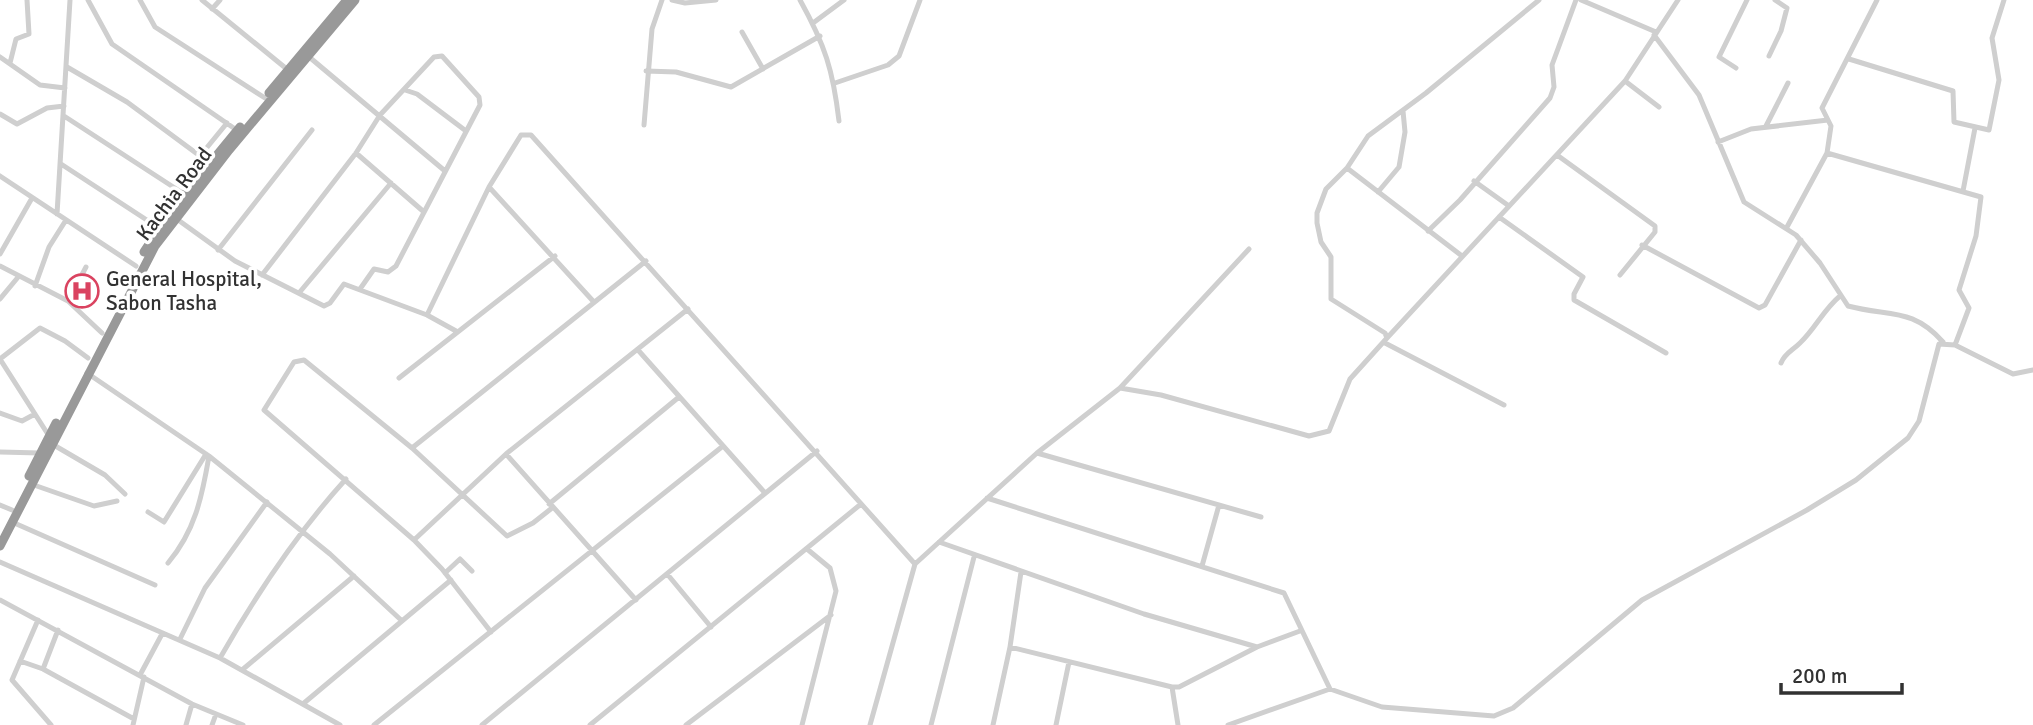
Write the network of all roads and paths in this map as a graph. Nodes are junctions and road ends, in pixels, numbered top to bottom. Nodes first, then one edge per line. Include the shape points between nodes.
1 (27, 0) edge
2 (70, 0) edge
3 (88, 0) edge
4 (140, 0) edge
5 (202, 0) edge
6 (220, 0) edge
7 (347, 0) edge
8 (355, 0) edge
9 (662, 0) edge
10 (672, 0) edge
11 (716, 0) edge
12 (800, 0) edge
13 (844, 0) edge
14 (920, 0) edge
15 (1539, 0) edge
16 (1578, 0) edge
17 (1678, 0) edge
18 (1746, 0) edge
19 (1775, 0) edge
20 (1877, 0) edge
21 (2004, 0) edge
22 (212, 9) junction
23 (813, 23) junction
24 (742, 32) dead end
25 (1655, 34) junction
26 (820, 36) junction
27 (1769, 56) dead end
28 (0, 57) edge
29 (308, 57) junction
30 (1849, 59) junction
31 (10, 63) junction
32 (67, 67) junction
33 (1736, 68) dead end
34 (763, 69) junction
35 (288, 70) junction
36 (646, 71) junction
37 (1625, 81) junction
38 (835, 83) junction
39 (1788, 83) dead end
40 (65, 88) junction
41 (405, 90) junction
42 (265, 98) junction
43 (64, 106) junction
44 (1659, 107) dead end
45 (1403, 111) junction
46 (0, 114) edge
47 (380, 115) junction
48 (64, 116) junction
49 (1828, 120) junction
50 (839, 121) dead end
51 (227, 123) junction
52 (643, 125) dead end
53 (1766, 127) junction
54 (1975, 128) junction
55 (312, 130) dead end
56 (237, 131) junction
57 (466, 131) junction
58 (1718, 142) junction
59 (356, 153) junction
60 (1826, 153) junction
61 (1557, 155) junction
62 (200, 156) junction
63 (61, 164) junction
64 (1347, 168) junction
65 (445, 171) junction
66 (0, 176) edge
67 (201, 180) junction
68 (1474, 181) junction
69 (391, 183) junction
70 (191, 186) junction
71 (489, 187) junction
72 (1963, 191) junction
73 (1378, 192) junction
74 (184, 194) junction
75 (32, 198) junction
76 (1509, 206) junction
77 (424, 212) junction
78 (57, 214) junction
79 (174, 217) junction
80 (1499, 217) junction
81 (66, 220) junction
82 (159, 228) junction
83 (1787, 228) junction
84 (1428, 231) junction
85 (1801, 240) junction
86 (1642, 245) junction
87 (1249, 248) dead end
88 (218, 250) junction
89 (0, 254) edge
90 (555, 256) junction
91 (1462, 256) junction
92 (646, 261) junction
93 (0, 266) edge
94 (136, 266) junction
95 (86, 267) dead end
96 (262, 275) junction
97 (1620, 275) dead end
98 (19, 276) junction
99 (35, 286) junction
100 (360, 289) junction
101 (299, 293) junction
102 (1840, 296) junction
103 (0, 299) edge
104 (68, 300) junction
105 (593, 301) junction
106 (688, 309) junction
107 (427, 315) junction
108 (456, 331) junction
109 (102, 333) junction
110 (1386, 340) junction
111 (1943, 342) junction
112 (1955, 345) junction
113 (638, 350) junction
114 (1665, 353) dead end
115 (88, 358) junction
116 (0, 359) edge
117 (1781, 363) dead end
118 (2033, 370) edge
119 (87, 373) junction
120 (399, 378) dead end
121 (1120, 388) junction
122 (679, 397) junction
123 (1504, 405) dead end
124 (0, 413) edge
125 (35, 414) junction
126 (51, 440) junction
127 (723, 446) junction
128 (412, 449) junction
129 (0, 452) edge
130 (817, 452) junction
131 (40, 453) junction
132 (1037, 453) junction
133 (506, 454) junction
134 (208, 455) junction
135 (346, 479) junction
136 (31, 484) junction
137 (462, 493) junction
138 (765, 493) junction
139 (125, 494) dead end
140 (987, 498) junction
141 (117, 501) dead end
142 (267, 502) junction
143 (861, 504) junction
144 (0, 505) edge
145 (1219, 505) junction
146 (551, 506) junction
147 (12, 510) junction
148 (148, 512) dead end
149 (1261, 517) dead end
150 (12, 522) junction
151 (300, 530) junction
152 (0, 534) edge
153 (414, 540) junction
154 (939, 542) junction
155 (0, 546) edge
156 (807, 549) junction
157 (592, 551) junction
158 (974, 556) junction
159 (0, 562) edge
160 (168, 563) dead end
161 (915, 564) junction
162 (1202, 566) junction
163 (472, 571) dead end
164 (1021, 572) junction
165 (445, 573) junction
166 (668, 575) junction
167 (354, 576) junction
168 (451, 580) junction
169 (155, 585) dead end
170 (0, 600) edge
171 (636, 600) junction
172 (831, 615) junction
173 (38, 620) junction
174 (401, 620) junction
175 (711, 627) junction
176 (58, 630) junction
177 (1300, 631) junction
178 (491, 632) junction
179 (162, 634) junction
180 (180, 639) junction
181 (1010, 647) junction
182 (1257, 647) junction
183 (220, 658) junction
184 (20, 661) junction
185 (1069, 662) junction
186 (43, 669) junction
187 (242, 670) junction
188 (142, 676) junction
189 (1172, 687) junction
190 (1330, 689) junction
191 (192, 704) junction
192 (304, 704) junction
193 (216, 714) junction
194 (600, 717) junction
195 (133, 722) edge
196 (803, 724) edge
197 (51, 725) edge
198 (186, 725) edge
199 (212, 725) edge
200 (243, 725) edge
201 (340, 725) edge
202 (374, 725) edge
203 (482, 725) edge
204 (590, 725) edge
205 (603, 725) edge
206 (686, 725) edge
207 (812, 725) edge
208 (870, 725) edge
209 (931, 725) edge
210 (993, 725) edge
211 (1056, 725) edge
212 (1178, 725) edge
213 (1228, 725) edge

1 - 31 street via 29,34 16,39
2 - 32 street
3 - 51 street via 112,44
4 - 42 street via 155,27
5 - 22 street
6 - 22 street
7 - 35 highway, Kachia Road
8 - 29 highway, Kachia Road
9 - 36 street
10 - 11 street
12 - 23 street
13 - 23 street
14 - 38 street via 899,56 888,65
15 - 45 street
16 - 25 street
16 - 68 street via 1552,65 1550,98
17 - 25 street
18 - 33 street via 1719,57
19 - 27 street via 1787,8
20 - 30 street
21 - 54 street via 1992,38 1999,80 1991,128
22 - 35 street
23 - 26 street
24 - 34 street
25 - 37 street
25 - 58 street via 1694,87
26 - 34 street
26 - 38 street
28 - 31 street
29 - 47 street
29 - 67 highway, Kachia Road
30 - 49 street via 1822,108
30 - 54 street via 1953,91 1954,122
31 - 40 street via 40,85
32 - 40 street
32 - 62 street via 127,102
34 - 36 street via 737,85 724,87 676,72
35 - 42 highway, Kachia Road
36 - 52 street
37 - 44 street
37 - 61 street
38 - 50 street
39 - 53 street
40 - 43 street
41 - 47 street
41 - 57 street
41 - 57 street via 434,57 442,56 480,99
42 - 56 highway, Kachia Road
43 - 46 street via 47,108 17,124
43 - 48 street
45 - 64 street via 1368,136
45 - 73 street via 1399,167
47 - 59 street
47 - 65 street
48 - 63 street
48 - 74 street
49 - 53 street
49 - 60 street
51 - 56 street
51 - 62 street
53 - 58 street
54 - 72 street
55 - 88 street
56 - 67 highway, Kachia Road
57 - 65 street
58 - 83 street via 1744,202
59 - 69 street
59 - 96 street
60 - 72 street
60 - 83 street
61 - 76 street
61 - 86 street via 1655,226
62 - 70 street
63 - 78 street
63 - 82 street
64 - 73 street
64 - 110 street via 1326,189 1317,213 1321,242 1331,257 1329,295 1385,333
65 - 77 street
66 - 75 street
67 - 70 highway, Kachia Road
67 - 79 highway, Kachia Road
68 - 76 street
68 - 84 street
69 - 77 street
69 - 101 street
70 - 74 highway, Kachia Road
71 - 90 street
71 - 92 street via 521,135 527,133
71 - 107 street
72 - 112 street via 1982,201 1970,263 1960,286 1969,307
73 - 84 street
74 - 82 highway, Kachia Road
75 - 78 street
75 - 89 street
76 - 80 street
77 - 100 street via 393,271 374,269
78 - 81 street
79 - 88 street
79 - 119 highway, Kachia Road
80 - 91 street
80 - 114 street via 1583,277 1574,300
81 - 94 street
81 - 99 street via 49,247
82 - 94 highway, Kachia Road
83 - 85 street
84 - 91 street
85 - 86 street via 1765,305 1759,308
85 - 102 street
86 - 97 street
87 - 121 street
88 - 96 street
90 - 105 street
90 - 108 street
91 - 110 street
92 - 105 street
92 - 106 street
93 - 98 street
94 - 109 highway, Kachia Road
95 - 104 street
96 - 101 street
98 - 99 street
98 - 103 street
99 - 104 street
100 - 101 street via 344,284 324,306
100 - 107 street
102 - 111 street via 1847,306 1924,322
102 - 117 street
104 - 109 street
105 - 128 street
106 - 113 street
106 - 130 street
107 - 108 street
108 - 120 street
109 - 115 highway, Kachia Road
110 - 121 street via 1350,379 1329,431 1320,435
110 - 123 street
111 - 112 street
111 - 190 street via 1934,354 1919,421 1908,438 1856,480 1807,510 1642,600 1503,714 1382,707
112 - 118 street via 2013,374
113 - 122 street
113 - 133 street
115 - 116 street via 40,328
115 - 126 highway, Kachia Road
116 - 125 street
119 - 126 highway, Kachia Road
119 - 134 street
121 - 132 street
122 - 127 street
122 - 146 street
124 - 125 street via 22,421
125 - 126 street
126 - 131 highway, Kachia Road
126 - 136 highway, Kachia Road
126 - 139 street via 105,475
127 - 138 street
127 - 157 street
128 - 135 street via 299,359 264,410
128 - 137 street
129 - 131 street
130 - 138 street
130 - 143 street
131 - 147 highway, Kachia Road
132 - 140 street
132 - 145 street
133 - 137 street
133 - 146 street
134 - 142 street
134 - 148 street via 164,522
134 - 160 street via 200,508
135 - 151 street
135 - 153 street
136 - 141 street via 94,506
136 - 150 highway, Kachia Road
137 - 146 street via 507,536 533,523
137 - 153 street
138 - 166 street
140 - 154 street
140 - 162 street
142 - 151 street
142 - 180 street via 205,588
143 - 156 street
143 - 161 street
144 - 147 street
145 - 149 street
145 - 162 street
146 - 157 street
147 - 152 highway, Kachia Road
150 - 155 highway, Kachia Road
150 - 169 street
151 - 167 street
151 - 183 street
153 - 165 street
154 - 158 street
154 - 161 street
156 - 172 street via 830,568 835,579
156 - 175 street
157 - 171 street
157 - 178 street
158 - 164 street
158 - 209 street
159 - 179 street
161 - 208 street
162 - 177 street via 1284,593
163 - 165 street via 460,559
164 - 181 street
164 - 182 street
165 - 168 street
166 - 171 street
166 - 175 street
167 - 174 street
167 - 187 street
168 - 174 street
168 - 178 street
170 - 173 street
171 - 203 street
172 - 196 street
172 - 206 street
173 - 176 street
173 - 184 street
174 - 192 street
175 - 194 street
176 - 186 street
176 - 188 street
177 - 182 street
177 - 190 street
178 - 202 street
179 - 180 street
179 - 188 street
180 - 183 street
181 - 185 street
181 - 210 street
182 - 189 street
183 - 187 street
184 - 186 street
184 - 197 street via 12,680
185 - 189 street
185 - 211 street
186 - 195 street
187 - 192 street
188 - 191 street
188 - 195 street
189 - 212 street
190 - 213 street
191 - 193 street
191 - 198 street
192 - 201 street
193 - 199 street
193 - 200 street
194 - 204 street
194 - 205 street
196 - 207 street

